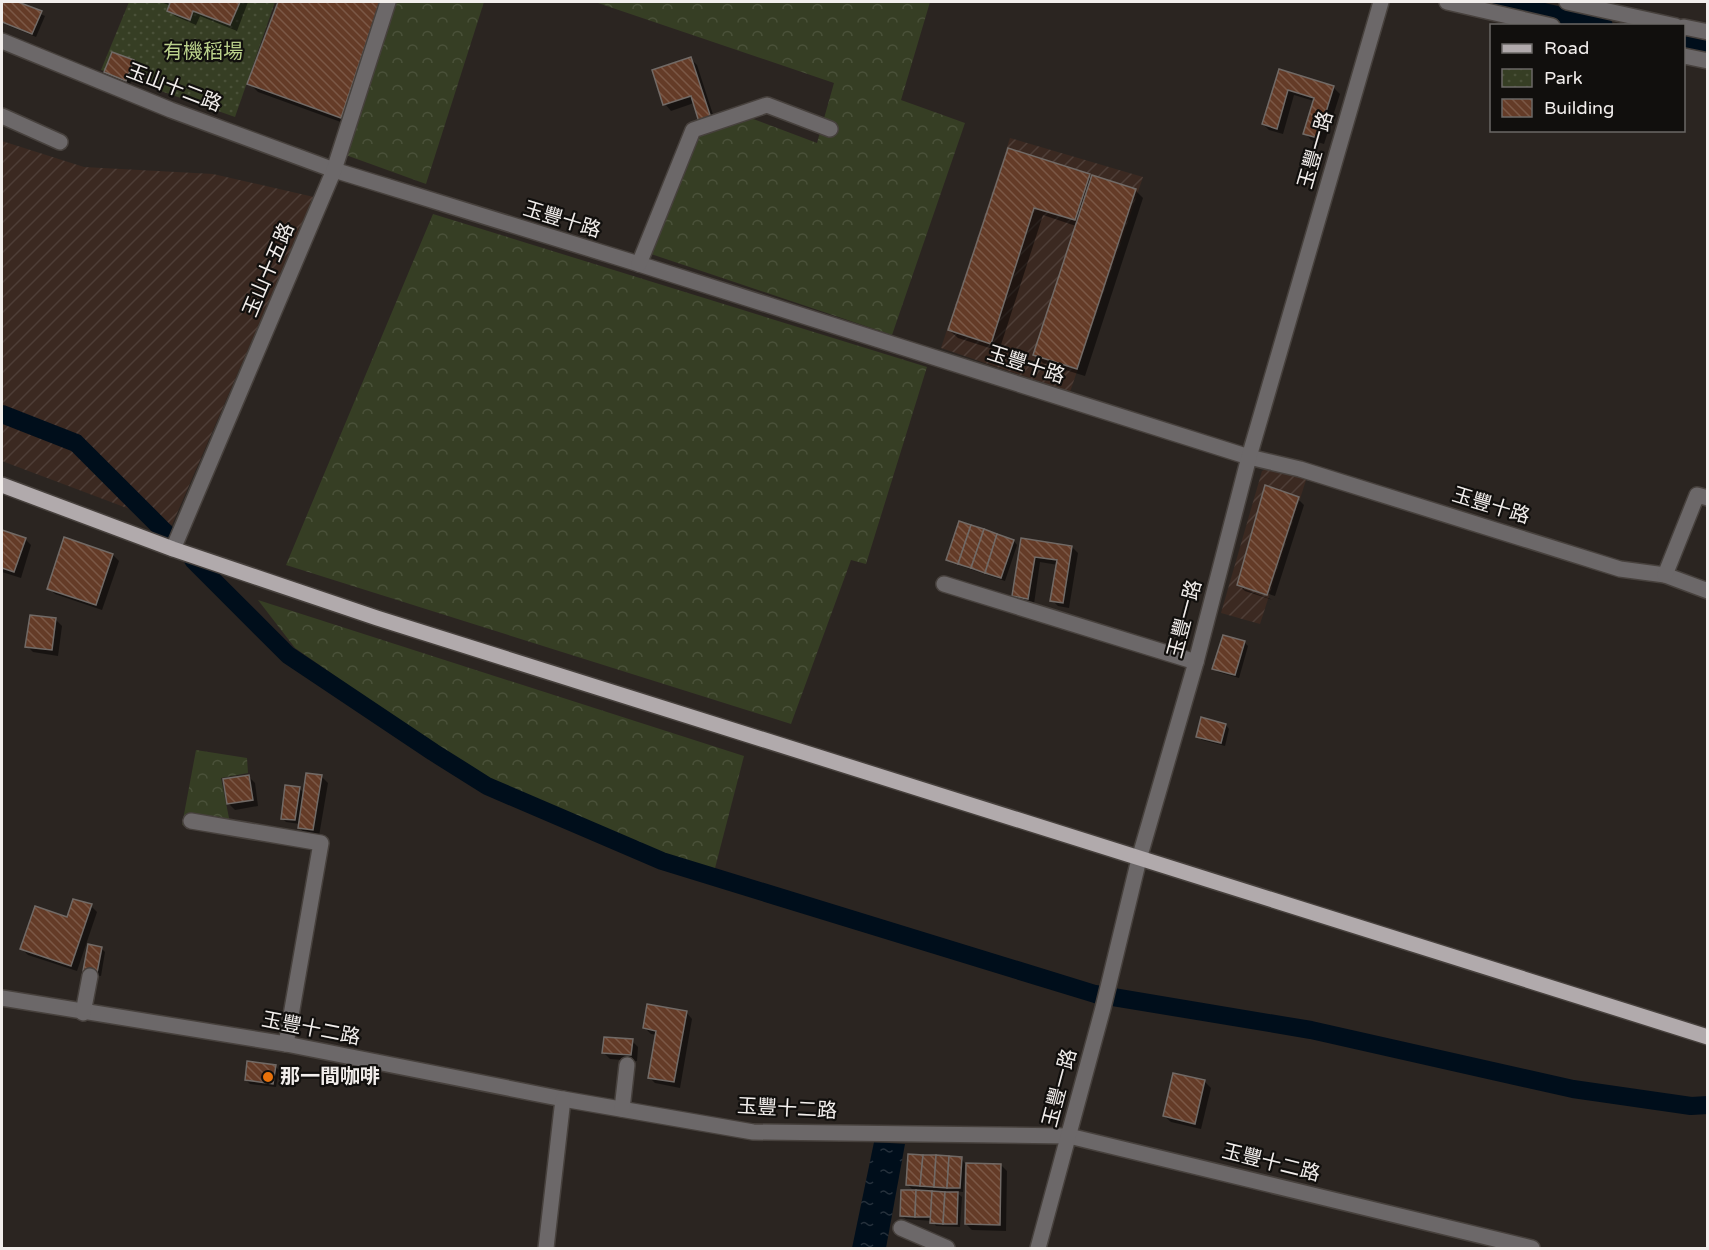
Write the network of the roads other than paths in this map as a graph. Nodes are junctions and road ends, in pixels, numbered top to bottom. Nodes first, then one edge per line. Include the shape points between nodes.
1 (388, 2) edge
2 (1381, 2) edge
3 (1447, 2) edge
4 (1566, 2) edge
5 (1543, 24) edge
6 (1667, 24) edge
7 (1685, 27) edge
8 (1707, 32) edge
9 (2, 41) edge
10 (1685, 56) edge
11 (1707, 61) edge
12 (2, 116) edge
13 (830, 129) dead end
14 (60, 142) dead end
15 (334, 170) junction
16 (639, 264) junction
17 (1249, 457) junction
18 (2, 485) edge
19 (1707, 498) edge
20 (172, 549) junction
21 (1665, 575) junction
22 (944, 584) dead end
23 (1707, 591) edge
24 (1196, 662) junction
25 (191, 821) dead end
26 (1139, 859) junction
27 (90, 975) dead end
28 (2, 998) edge
29 (83, 1013) junction
30 (1707, 1037) edge
31 (286, 1044) junction
32 (627, 1065) dead end
33 (563, 1099) junction
34 (622, 1109) junction
35 (1069, 1136) junction
36 (902, 1228) dead end
37 (546, 1248) edge
38 (947, 1248) edge
39 (1038, 1248) edge
40 (1532, 1248) edge

1 - 15 street, 玉山十五路
2 - 17 street, 玉豐一路
3 - 5 street
4 - 6 street
7 - 8 street
9 - 15 street, 玉山十二路 via 171,110
10 - 11 street
12 - 14 street
13 - 16 street via 767,105 693,130
15 - 16 street, 玉豐十路
15 - 20 street, 玉山十五路
16 - 17 street, 玉豐十路
17 - 21 street, 玉豐十路 via 1300,469 1620,569
17 - 24 street, 玉豐一路
18 - 20 main road
19 - 21 street via 1697,495
20 - 26 main road via 377,618
21 - 23 street, 玉豐十路
22 - 24 street
24 - 26 street, 玉豐一路
25 - 31 street via 321,843
26 - 30 main road
26 - 35 street, 玉豐一路
27 - 29 street
28 - 29 street, 玉豐十二路
29 - 31 street, 玉豐十二路
31 - 33 street, 玉豐十二路
32 - 34 street
33 - 34 street, 玉豐十二路
33 - 37 street
34 - 35 street, 玉豐十二路 via 753,1132
35 - 39 street, 玉豐一路
35 - 40 street, 玉豐十二路
36 - 38 street

